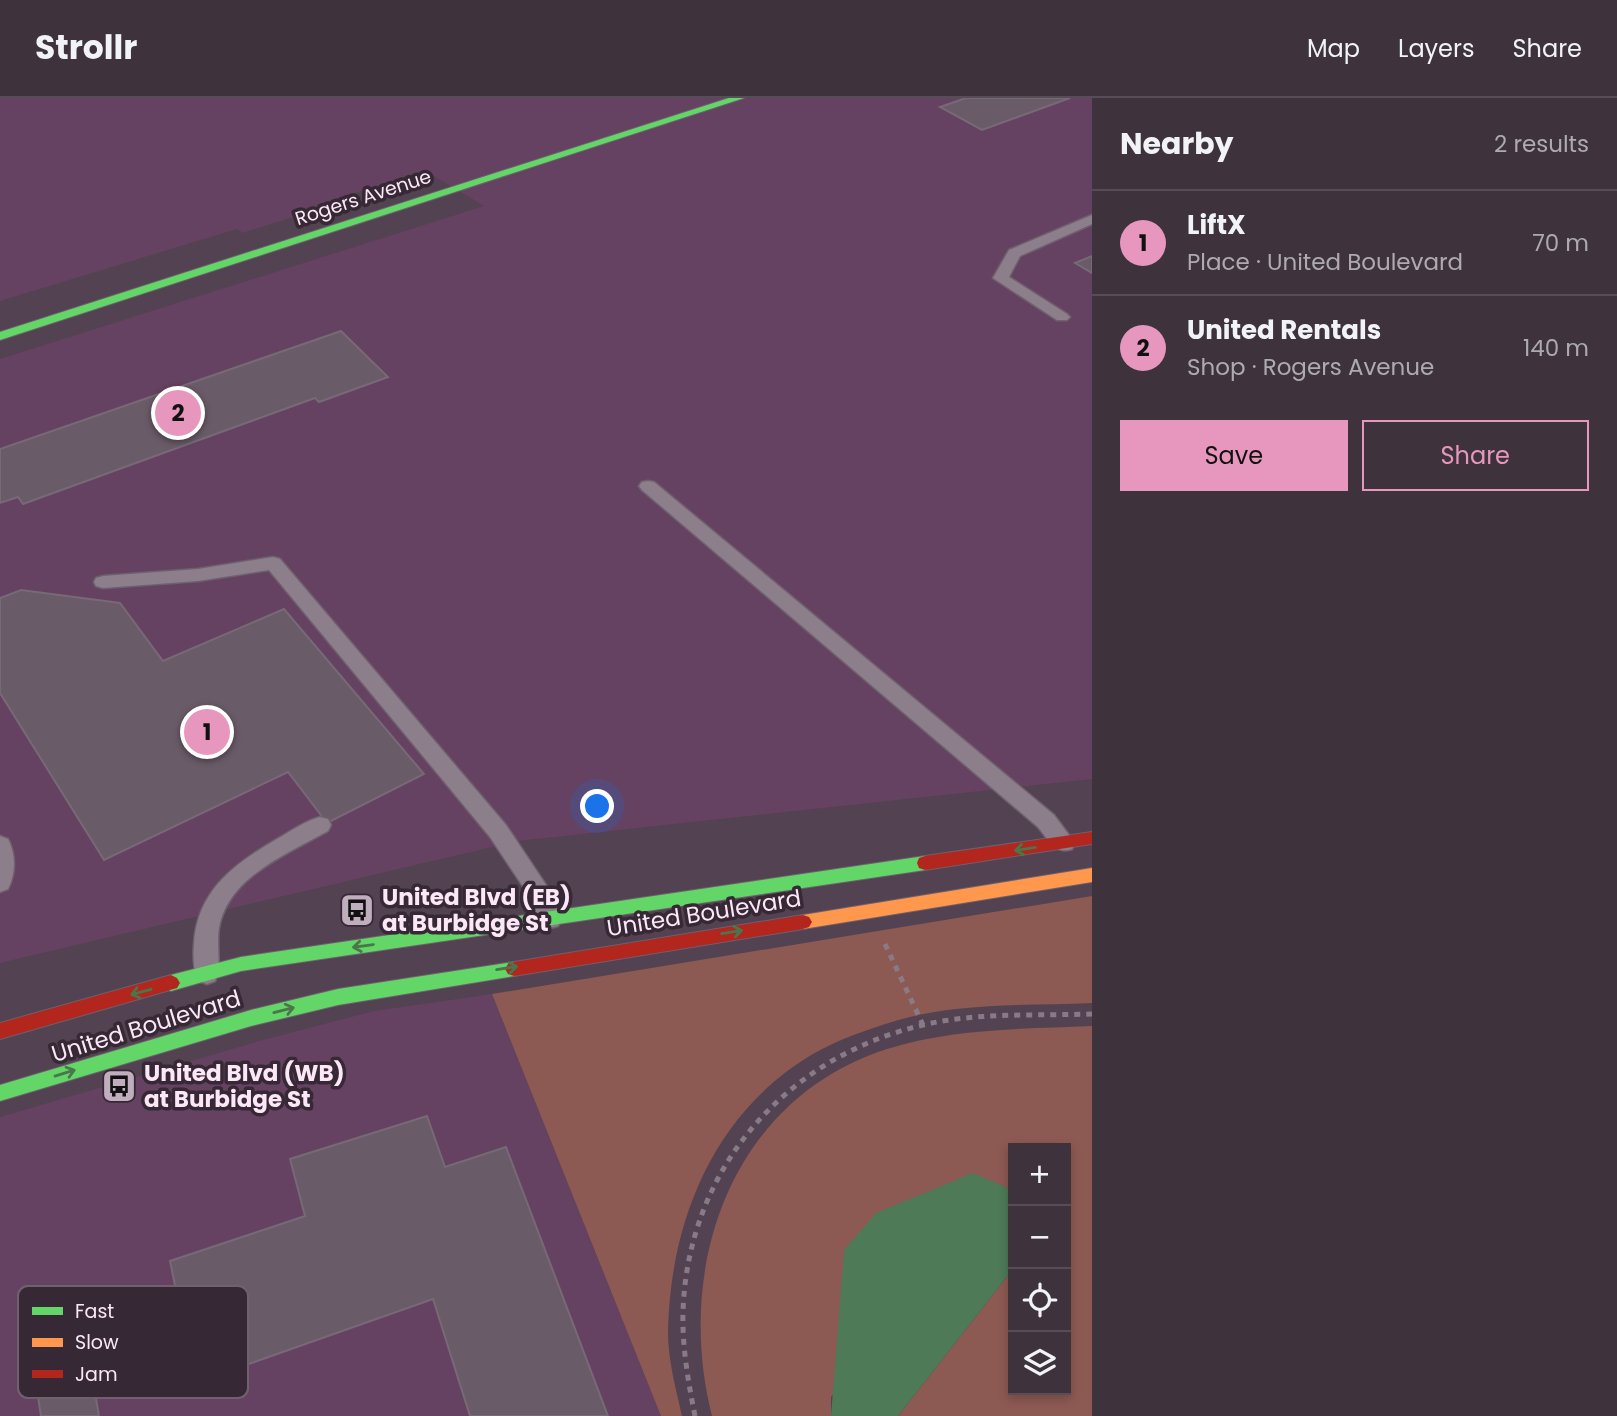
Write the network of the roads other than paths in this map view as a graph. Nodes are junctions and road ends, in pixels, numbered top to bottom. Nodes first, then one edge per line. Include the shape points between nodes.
1 (739, 98) edge
2 (1092, 219) edge
3 (1062, 317) dead end
4 (0, 335) edge
5 (648, 486) dead end
6 (103, 582) dead end
7 (320, 825) dead end
8 (1092, 838) edge
9 (1064, 843) junction
10 (0, 845) edge
11 (1092, 875) edge
12 (0, 883) edge
13 (550, 919) junction
14 (207, 974) junction
15 (0, 1031) edge
16 (0, 1093) edge

1 - 4 main road, Rogers Avenue
2 - 3 lane via 1014,253 1001,278
5 - 9 lane via 1046,821
6 - 13 lane via 198,575 273,563 498,831 540,894
7 - 14 lane via 225,888 202,950
8 - 9 main road, United Boulevard
9 -> 13 main road, United Boulevard
10 - 12 lane via 4,857
16 -> 11 main road, United Boulevard via 251,1018 338,997
13 -> 14 main road, United Boulevard via 241,964
14 -> 15 main road, United Boulevard

